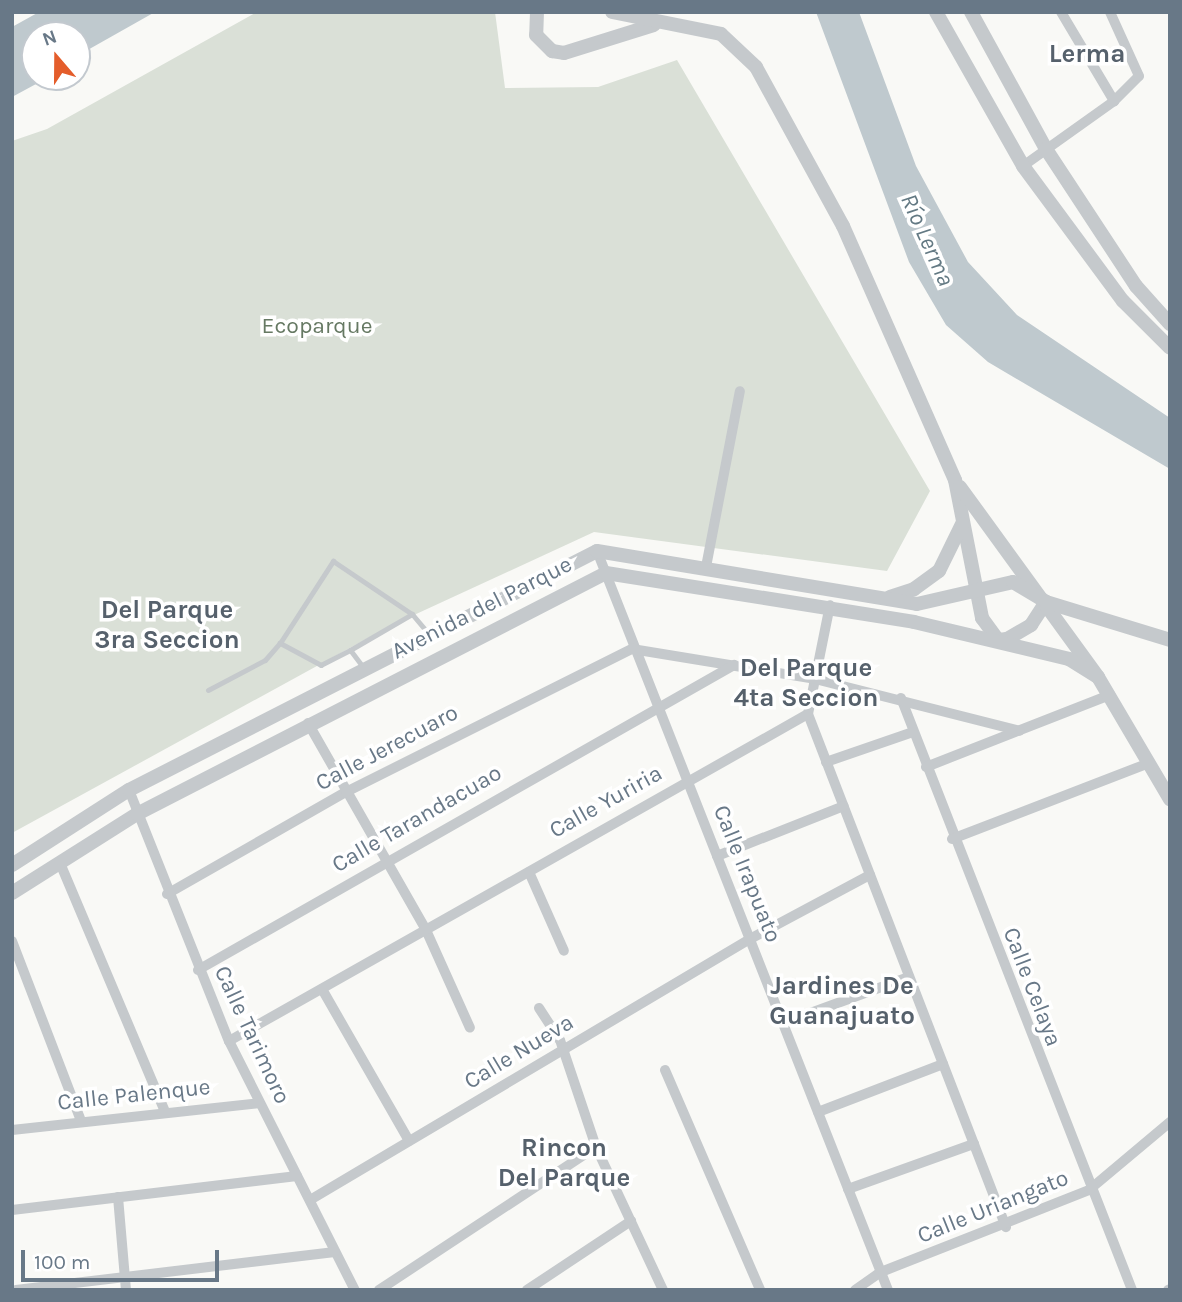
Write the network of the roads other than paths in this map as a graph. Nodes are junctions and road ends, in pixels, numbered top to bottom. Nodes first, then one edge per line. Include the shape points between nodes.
1 (537, 12) edge
2 (612, 12) edge
3 (936, 12) edge
4 (971, 12) edge
5 (1061, 12) edge
6 (1110, 12) edge
7 (669, 22) junction
8 (611, 35) junction
9 (1114, 101) junction
10 (1046, 149) junction
11 (1023, 166) junction
12 (1170, 324) edge
13 (1170, 348) edge
14 (740, 391) dead end
15 (955, 480) junction
16 (963, 516) junction
17 (597, 551) junction
18 (706, 566) junction
19 (606, 573) junction
20 (975, 591) junction
21 (885, 598) junction
22 (1046, 602) junction
23 (830, 605) junction
24 (412, 614) junction
25 (429, 634) junction
26 (998, 640) junction
27 (1170, 640) edge
28 (280, 643) junction
29 (632, 649) junction
30 (350, 650) junction
31 (734, 665) junction
32 (363, 668) junction
33 (1098, 677) junction
34 (815, 679) junction
35 (208, 690) dead end
36 (1110, 695) junction
37 (901, 698) junction
38 (659, 708) junction
39 (808, 714) junction
40 (308, 723) junction
41 (1020, 731) junction
42 (913, 732) junction
43 (827, 762) junction
44 (1149, 763) junction
45 (926, 767) junction
46 (688, 782) junction
47 (129, 790) junction
48 (346, 792) junction
49 (1170, 799) edge
50 (844, 806) junction
51 (137, 814) junction
52 (952, 839) junction
53 (717, 856) junction
54 (384, 861) junction
55 (60, 863) junction
56 (12, 865) edge
57 (529, 872) junction
58 (870, 875) junction
59 (12, 893) edge
60 (167, 894) junction
61 (426, 930) junction
62 (750, 939) junction
63 (12, 941) edge
64 (564, 951) dead end
65 (198, 970) junction
66 (909, 977) junction
67 (322, 989) junction
68 (539, 1008) dead end
69 (783, 1023) junction
70 (470, 1028) dead end
71 (229, 1041) junction
72 (564, 1050) junction
73 (943, 1064) junction
74 (665, 1070) dead end
75 (260, 1104) junction
76 (165, 1112) junction
77 (818, 1112) junction
78 (81, 1121) junction
79 (1170, 1122) edge
80 (12, 1130) edge
81 (409, 1141) junction
82 (974, 1144) junction
83 (596, 1147) junction
84 (297, 1176) junction
85 (848, 1189) junction
86 (1089, 1190) junction
87 (118, 1197) junction
88 (310, 1200) junction
89 (12, 1210) edge
90 (631, 1221) junction
91 (1006, 1227) junction
92 (335, 1252) junction
93 (881, 1272) junction
94 (125, 1276) junction
95 (531, 1289) edge
96 (16, 1290) edge
97 (126, 1290) edge
98 (355, 1290) edge
99 (379, 1290) edge
100 (663, 1290) edge
101 (760, 1290) edge
102 (855, 1290) edge
103 (888, 1290) edge
104 (1132, 1290) edge

1 - 8 street via 536,34 552,51 575,50
2 - 7 street
2 - 8 street
3 - 11 street
4 - 10 street
5 - 9 street
6 - 9 street via 1139,76
7 - 8 street
7 - 15 street via 697,26 732,41 769,87 844,226
9 - 10 street
10 - 11 street
10 - 12 street via 1136,286
11 - 13 street via 1123,301
14 - 18 street
15 - 16 street
15 - 22 street
16 - 20 street
16 - 21 street via 956,545 939,571 914,589
17 - 18 street, Avenida del Parque
17 - 19 street, Calle Irapuato
17 - 25 street, Avenida del Parque
18 - 21 street, Avenida del Parque
19 - 23 street, Avenida del Parque
19 - 29 street, Calle Irapuato
19 - 40 street, Avenida del Parque
20 - 21 street, Avenida del Parque via 927,604
20 - 22 street, Avenida del Parque via 1013,582
20 - 26 street via 982,618
22 - 26 street via 1031,625
22 - 27 street
22 - 33 street
23 - 26 street, Avenida del Parque
23 - 34 street
24 - 25 lane
24 - 28 lane via 333,561
24 - 30 lane
25 - 32 street, Avenida del Parque
26 - 33 street, Avenida del Parque via 1069,659
28 - 30 lane via 321,665
28 - 35 lane via 265,660
29 - 31 street
29 - 38 street, Calle Irapuato
29 - 48 street, Calle Jerecuaro
30 - 32 lane
31 - 34 street
31 - 38 street, Calle Tarandacuao
32 - 47 street, Avenida del Parque
33 - 36 street
34 - 37 street
34 - 39 street
36 - 41 street
36 - 44 street
37 - 41 street
37 - 42 street, Calle Celaya
38 - 46 street, Calle Irapuato
38 - 54 street, Calle Tarandacuao
39 - 43 street
39 - 46 street, Calle Yuriria
40 - 48 street
40 - 51 street, Avenida del Parque
41 - 45 street
42 - 43 street
42 - 45 street, Calle Celaya
43 - 50 street
44 - 49 street
44 - 52 street
45 - 52 street, Calle Celaya
46 - 53 street, Calle Irapuato
46 - 57 street, Calle Yuriria
47 - 51 street, Calle Tarimoro
47 - 56 street, Avenida del Parque
48 - 54 street
48 - 60 street, Calle Jerecuaro
50 - 53 street
50 - 58 street
51 - 55 street, Avenida del Parque
51 - 60 street, Calle Tarimoro
52 - 86 street, Calle Celaya
53 - 62 street, Calle Irapuato
54 - 61 street
54 - 65 street, Calle Tarandacuao
55 - 59 street, Avenida del Parque
55 - 76 street
57 - 61 street, Calle Yuriria
57 - 64 street
58 - 62 street, Calle Nueva
58 - 66 street
60 - 65 street, Calle Tarimoro
61 - 67 street, Calle Yuriria
61 - 70 street
62 - 69 street, Calle Irapuato
62 - 72 street, Calle Nueva
63 - 78 street
65 - 71 street, Calle Tarimoro
66 - 69 street
66 - 73 street
67 - 71 street, Calle Yuriria
67 - 81 street
68 - 72 street
69 - 77 street, Calle Irapuato
71 - 75 street, Calle Tarimoro
72 - 81 street, Calle Nueva
72 - 83 street
73 - 77 street
73 - 82 street
74 - 101 street
75 - 76 street, Calle Palenque
75 - 84 street, Calle Tarimoro
76 - 78 street, Calle Palenque
77 - 85 street, Calle Irapuato
78 - 80 street, Calle Palenque
79 - 86 street, Calle Uriangato
81 - 88 street, Calle Nueva
82 - 85 street
82 - 91 street
83 - 90 street
83 - 99 street
84 - 87 street
84 - 88 street, Calle Tarimoro
85 - 93 street, Calle Irapuato
86 - 91 street, Calle Uriangato
86 - 104 street, Calle Celaya
87 - 89 street
87 - 94 street
88 - 92 street, Calle Tarimoro
90 - 95 street
90 - 100 street
91 - 93 street, Calle Uriangato
92 - 94 street
92 - 98 street, Calle Tarimoro
93 - 102 street, Calle Uriangato
93 - 103 street, Calle Irapuato
94 - 96 street
94 - 97 street

